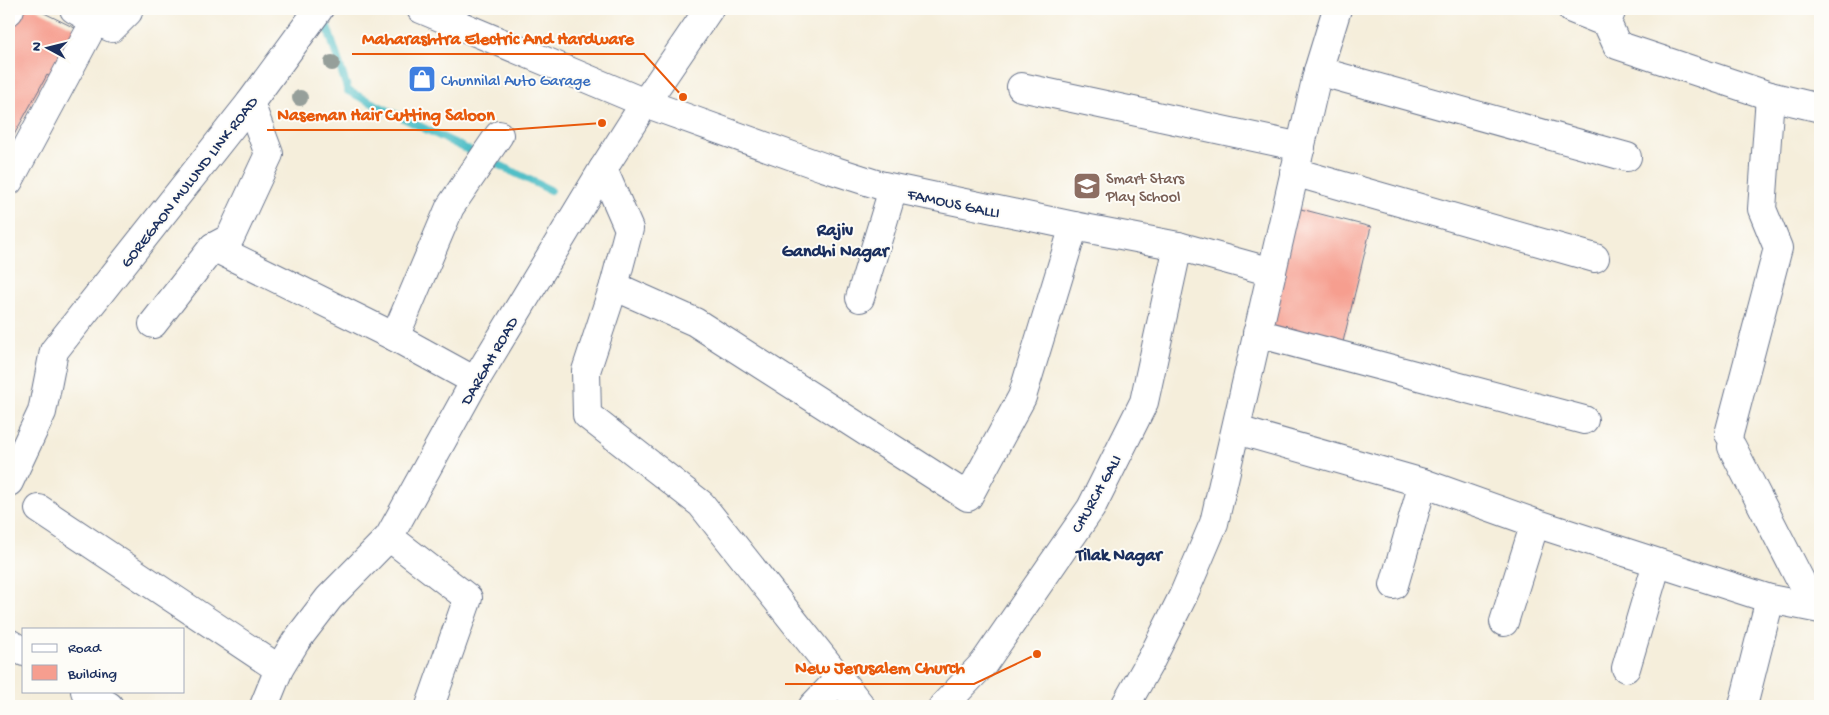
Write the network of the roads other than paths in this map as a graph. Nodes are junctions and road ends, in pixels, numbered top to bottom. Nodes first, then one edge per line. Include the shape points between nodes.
1 (128, 9) edge
2 (319, 9) edge
3 (421, 9) edge
4 (709, 9) edge
5 (1337, 9) edge
6 (1572, 9) edge
7 (84, 15) edge
8 (1609, 16) edge
9 (1318, 71) junction
10 (1022, 87) dead end
11 (1770, 96) junction
12 (250, 103) junction
13 (645, 103) junction
14 (1820, 108) edge
15 (499, 135) dead end
16 (1628, 157) dead end
17 (1298, 159) junction
18 (603, 169) junction
19 (9, 181) edge
20 (893, 189) junction
21 (1074, 226) junction
22 (1178, 246) junction
23 (213, 247) junction
24 (1595, 258) dead end
25 (1272, 272) junction
26 (614, 286) junction
27 (860, 298) dead end
28 (153, 324) dead end
29 (1258, 333) junction
30 (394, 337) junction
31 (475, 381) junction
32 (1584, 420) dead end
33 (1237, 430) junction
34 (9, 482) edge
35 (1423, 483) junction
36 (39, 509) dead end
37 (1534, 523) junction
38 (389, 537) junction
39 (1657, 563) junction
40 (1394, 585) dead end
41 (1770, 599) junction
42 (1817, 608) edge
43 (1504, 622) dead end
44 (9, 643) edge
45 (22, 651) edge
46 (1626, 668) dead end
47 (279, 669) junction
48 (839, 679) junction
49 (87, 692) edge
50 (109, 706) edge
51 (264, 706) edge
52 (430, 706) edge
53 (812, 706) edge
54 (861, 706) edge
55 (943, 706) edge
56 (1125, 706) edge
57 (1743, 706) edge

1 - 7 street via 112,28
2 - 12 street, GOREGAON MULUND LINK ROAD
3 - 13 street, FAMOUS GALLI
4 - 13 street, DARGAH ROAD
5 - 9 street
6 - 8 street
7 - 19 street via 88,36
8 - 11 street via 1617,45
9 - 16 street
9 - 17 street
10 - 17 street
11 - 14 street
11 - 42 street via 1762,209 1778,248 1730,440
12 - 23 street via 269,154 230,238
12 - 34 street, GOREGAON MULUND LINK ROAD via 54,351 42,412
13 - 18 street, DARGAH ROAD
13 - 20 street, FAMOUS GALLI via 823,168
15 - 30 street via 450,208
17 - 24 street
17 - 25 street
18 - 26 street via 629,229
18 - 31 street, DARGAH ROAD
20 - 21 street, FAMOUS GALLI
20 - 27 street
21 - 22 street, FAMOUS GALLI
21 - 26 street via 1022,397 968,497 695,322
22 - 25 street, FAMOUS GALLI
22 - 55 street, CHURCH GALI via 1144,402 1096,499 984,663
23 - 28 street
23 - 30 street
25 - 29 street
26 - 48 street via 586,371 587,415 701,504
29 - 32 street
29 - 33 street
30 - 31 street
31 - 38 street, DARGAH ROAD
33 - 35 street
33 - 56 street via 1214,524 1183,596
35 - 37 street
35 - 40 street
36 - 47 street
37 - 39 street
37 - 43 street
38 - 47 street, DARGAH ROAD via 329,598
38 - 52 street via 468,598
39 - 41 street
39 - 46 street
41 - 42 street
41 - 57 street
44 - 45 street
47 - 51 street, DARGAH ROAD
48 - 53 street
48 - 54 street
49 - 50 street

